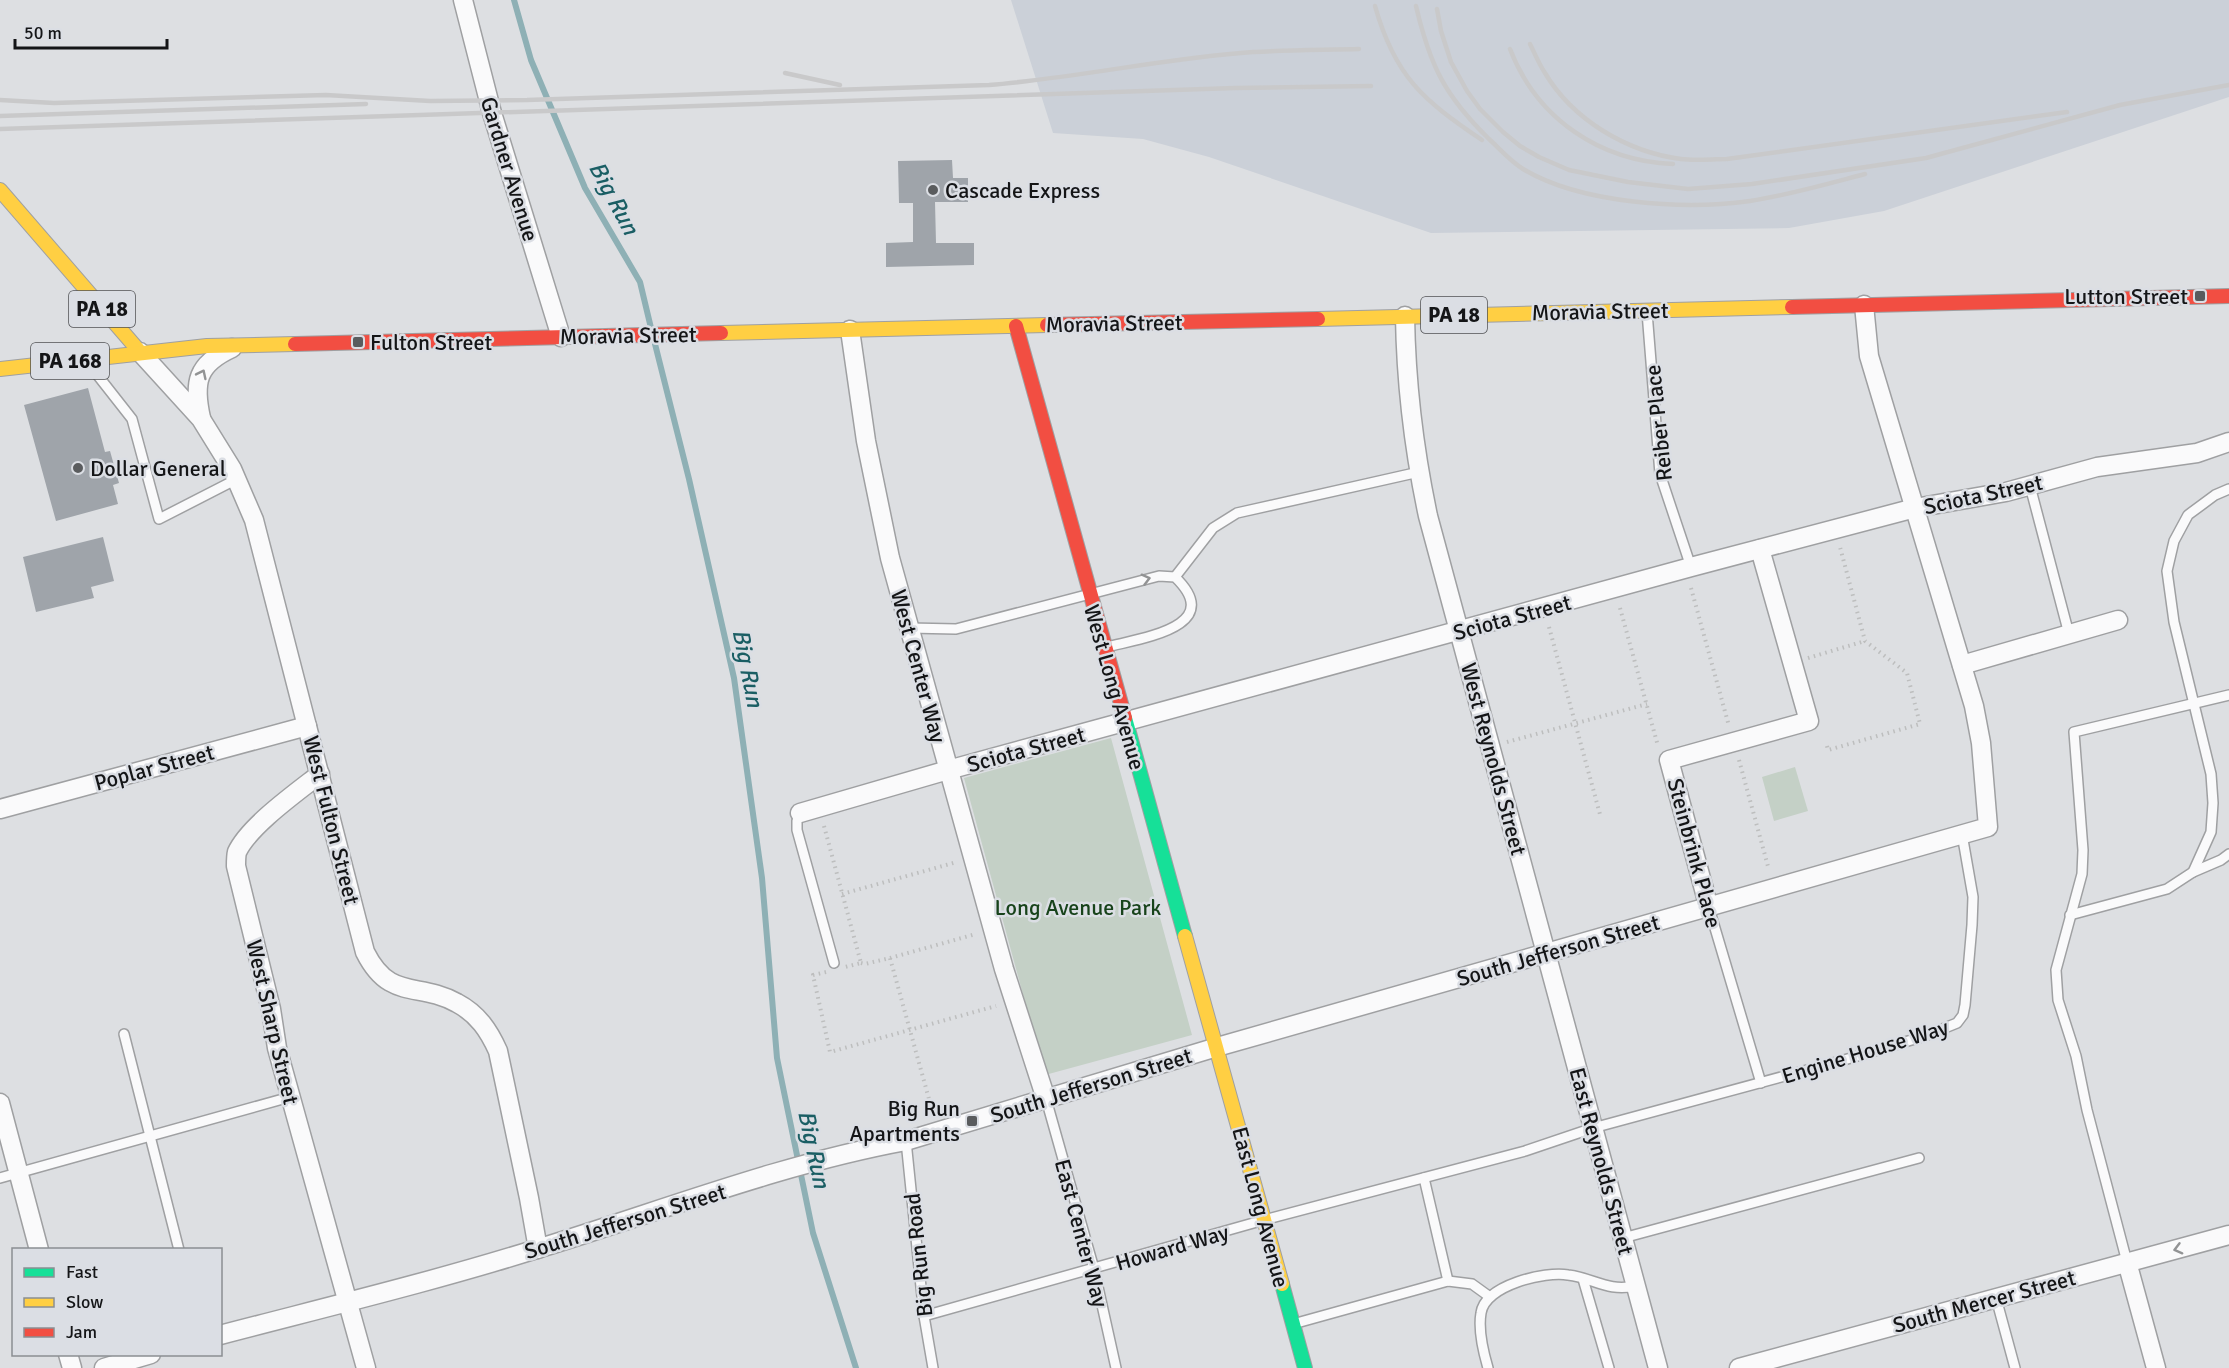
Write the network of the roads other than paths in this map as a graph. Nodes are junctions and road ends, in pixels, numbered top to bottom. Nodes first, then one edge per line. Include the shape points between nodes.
1 (463, 0) edge
2 (0, 190) edge
3 (2229, 296) edge
4 (1864, 304) junction
5 (1647, 310) junction
6 (1405, 316) junction
7 (1016, 326) junction
8 (850, 330) junction
9 (561, 337) junction
10 (237, 345) junction
11 (140, 352) junction
12 (85, 359) junction
13 (0, 369) edge
14 (201, 419) junction
15 (2229, 442) edge
16 (1419, 472) junction
17 (237, 479) junction
18 (2030, 486) junction
19 (2229, 489) edge
20 (1915, 508) junction
21 (1760, 549) junction
22 (1691, 567) junction
23 (1175, 577) junction
24 (1090, 594) junction
25 (2118, 620) dead end
26 (909, 628) junction
27 (1459, 631) junction
28 (2069, 634) junction
29 (1105, 647) junction
30 (1962, 665) junction
31 (2229, 695) edge
32 (2194, 702) junction
33 (1125, 722) junction
34 (308, 726) junction
35 (948, 770) junction
36 (320, 774) junction
37 (0, 809) edge
38 (800, 813) joint
39 (1962, 834) junction
40 (2229, 854) edge
41 (2193, 872) junction
42 (1709, 908) junction
43 (2070, 915) junction
44 (1546, 953) junction
45 (836, 967) road end
46 (124, 1034) dead end
47 (1217, 1047) junction
48 (1761, 1083) junction
49 (290, 1097) junction
50 (1046, 1099) junction
51 (0, 1103) edge
52 (1593, 1128) junction
53 (150, 1136) junction
54 (906, 1141) junction
55 (1919, 1158) dead end
56 (19, 1173) junction
57 (0, 1178) edge
58 (1424, 1178) junction
59 (1264, 1220) junction
60 (2229, 1235) edge
61 (1623, 1238) junction
62 (38, 1248) edge
63 (178, 1248) edge
64 (538, 1249) junction
65 (2127, 1262) junction
66 (1094, 1269) junction
67 (1583, 1280) junction
68 (1448, 1281) junction
69 (1635, 1286) junction
70 (1490, 1297) junction
71 (1996, 1298) junction
72 (347, 1302) junction
73 (924, 1316) junction
74 (1293, 1324) junction
75 (222, 1334) edge
76 (144, 1356) edge
77 (104, 1368) edge
78 (366, 1368) edge
79 (933, 1368) edge
80 (1116, 1368) edge
81 (1305, 1368) edge
82 (1488, 1368) edge
83 (1609, 1368) edge
84 (1658, 1368) edge
85 (1739, 1368) edge
86 (2015, 1368) edge
87 (2156, 1368) edge

1 - 9 street, Gardner Avenue via 492,113
2 - 11 main road, PA 18
3 - 4 main road, Moravia Street / PA 18
4 - 5 main road, Moravia Street / PA 18
4 - 20 street via 1869,356
5 - 6 main road, Moravia Street / PA 18
5 - 22 lane, Reiber Place via 1660,474
6 - 7 main road, Moravia Street / PA 18
6 - 16 street, West Reynolds Street via 1409,397
7 - 8 main road, Moravia Street / PA 18
7 - 24 main road, West Long Avenue
8 - 9 main road, Moravia Street / PA 18
8 - 26 street, West Center Way via 876,498
9 - 10 main road, Moravia Street / PA 18
10 - 11 main road, Moravia Street / PA 18
14 -> 10 street via 196,398 201,372 208,362
11 - 12 main road, Moravia Street / PA 168
11 - 14 street, West Fulton Street
12 - 13 main road, Moravia Street / PA 168
12 - 17 lane via 132,420 159,519
14 - 17 street, West Fulton Street
15 - 18 street, Sciota Street via 2198,453 2097,467
16 - 23 lane via 1237,513 1213,528
16 - 27 street, West Reynolds Street
17 - 34 street, West Fulton Street via 254,520
18 - 20 street, Sciota Street
18 - 28 lane
19 - 32 lane via 2188,515 2174,541 2167,571 2174,622
20 - 21 street, Sciota Street
20 - 30 street
21 - 22 street, Sciota Street
21 - 42 street, Steinbrink Place via 1809,722 1669,760
22 - 27 street, Sciota Street
24 -> 23 lane via 1159,576
23 - 29 lane via 1188,589 1192,604 1187,617 1172,629
24 - 26 lane via 956,629
24 - 29 main road, West Long Avenue
25 - 28 street
26 - 35 street, West Center Way
27 - 33 street, Sciota Street
27 - 44 street, West Reynolds Street
28 - 30 street
29 - 33 main road, West Long Avenue
30 - 39 street via 1981,743 1988,827
31 - 32 lane
32 - 41 lane via 2211,774 2213,803 2211,832
32 - 43 lane via 2074,732 2083,850 2082,874
33 - 35 street, Sciota Street
33 - 47 main road, West Long Avenue
34 - 36 street, West Fulton Street
34 - 37 street, Poplar Street
35 - 38 street, Sciota Street
35 - 50 street, West Center Way via 1004,969
36 - 49 street, West Sharp Street via 262,822 236,854
36 - 64 street, West Fulton Street via 372,968 399,988 457,1002 489,1031 498,1051
38 - 45 lane via 798,833
39 - 42 street, South Jefferson Street
39 - 48 lane, Engine House Way via 1973,897 1963,1015 1957,1023 1925,1036
40 - 41 lane
41 - 43 lane via 2167,889
42 - 44 street, South Jefferson Street
42 - 48 lane, Steinbrink Place
43 - 65 lane via 2056,970 2058,1000 2076,1056
44 - 47 street, South Jefferson Street
44 - 52 street, East Reynolds Street
46 - 53 lane
47 - 50 street, South Jefferson Street
47 - 59 main road, East Long Avenue
48 - 52 lane, Engine House Way
49 - 53 lane
49 - 72 street, West Sharp Street
50 - 54 street, South Jefferson Street
50 - 66 lane, East Center Way
51 - 56 street
52 - 58 lane, Howard Way
52 - 61 street, East Reynolds Street
53 - 56 lane
53 - 63 lane
54 - 64 street, South Jefferson Street via 860,1149 773,1174
54 - 73 lane, Big Run Road
55 - 61 lane
56 - 57 lane
56 - 62 street
58 - 59 lane, Howard Way
58 - 68 lane
59 - 66 lane, Howard Way
59 - 74 main road, East Long Avenue
60 -> 65 street, South Mercer Street
61 - 69 street, East Reynolds Street
64 - 72 street, South Jefferson Street
65 - 71 street, South Mercer Street
65 - 87 street
66 - 73 lane, Howard Way
66 - 80 lane, East Center Way
67 - 69 lane via 1621,1290
67 - 70 lane via 1567,1274 1528,1278
67 - 83 lane
68 - 70 lane via 1472,1284
68 - 74 lane
69 - 84 street, East Reynolds Street
70 - 82 lane via 1480,1311 1482,1347
71 - 85 street, South Mercer Street
71 - 86 lane
72 - 75 street, South Jefferson Street
72 - 78 street, West Sharp Street
73 - 79 lane, Big Run Road
74 - 81 main road, East Long Avenue
76 - 77 street

